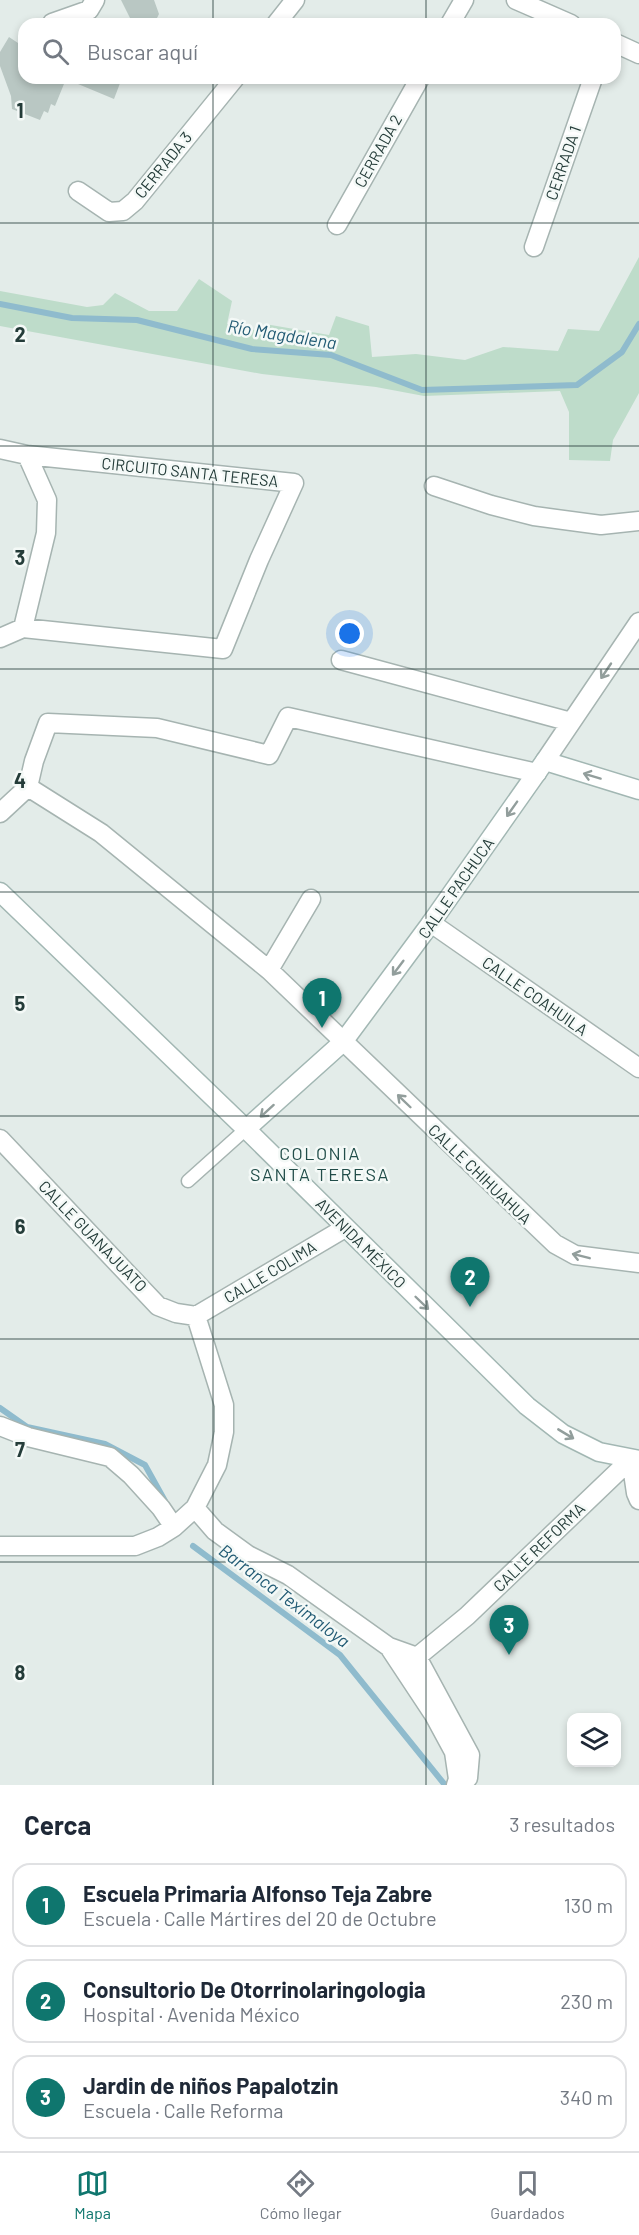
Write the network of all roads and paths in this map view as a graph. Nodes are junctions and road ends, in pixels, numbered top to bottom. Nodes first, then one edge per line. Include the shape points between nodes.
1 (95, 0) edge
2 (295, 0) edge
3 (464, 0) edge
4 (516, 0) edge
5 (66, 18) edge
6 (281, 18) edge
7 (454, 18) edge
8 (557, 18) edge
9 (621, 46) edge
10 (639, 54) edge
11 (230, 84) edge
12 (417, 84) edge
13 (591, 84) edge
14 (78, 191) dead end
15 (337, 225) dead end
16 (534, 247) dead end
17 (0, 449) edge
18 (27, 455) junction
19 (434, 486) dead end
20 (639, 521) edge
21 (639, 622) edge
22 (23, 628) junction
23 (0, 638) edge
24 (341, 660) dead end
25 (571, 722) junction
26 (541, 767) junction
27 (28, 787) junction
28 (639, 790) edge
29 (0, 813) edge
30 (0, 892) edge
31 (311, 899) dead end
32 (431, 923) junction
33 (269, 970) junction
34 (343, 1042) junction
35 (639, 1068) edge
36 (246, 1129) junction
37 (0, 1139) edge
38 (188, 1181) dead end
39 (345, 1228) junction
40 (639, 1263) edge
41 (196, 1316) junction
42 (0, 1426) edge
43 (635, 1459) edge
44 (639, 1500) edge
45 (195, 1508) junction
46 (174, 1527) junction
47 (0, 1546) edge
48 (389, 1647) junction
49 (417, 1657) junction
50 (459, 1778) edge

1 - 5 street via 89,10
2 - 6 street
3 - 7 street
4 - 8 street
9 - 10 street
11 - 14 street, CERRADA 3 via 123,212 109,212
12 - 15 street, CERRADA 2
13 - 16 street, CERRADA 1
17 - 18 street, CIRCUITO SANTA TERESA
18 - 22 street via 47,500 46,533
18 - 22 street, CIRCUITO SANTA TERESA via 294,483 224,649
19 - 20 street via 534,516 601,525
21 -> 25 street, CALLE PACHUCA
22 - 23 street, CIRCUITO SANTA TERESA
24 - 25 street
25 - 26 street, CALLE PACHUCA
26 - 27 street via 288,717 269,755 157,728 48,723
28 -> 26 street
26 -> 32 street, CALLE PACHUCA
27 - 29 street
27 - 33 street, CALLE CHIHUAHUA via 101,833
30 - 36 street, AVENIDA MÉXICO
31 - 33 street
32 -> 34 street, CALLE PACHUCA
32 - 35 street, CALLE COAHUILA
33 - 34 street, CALLE CHIHUAHUA
34 -> 36 street, CALLE PACHUCA
40 -> 34 street, CALLE CHIHUAHUA via 575,1255 555,1244
36 - 38 lane
36 - 39 street, AVENIDA MÉXICO
37 - 41 street, CALLE GUANAJUATO via 158,1306
39 - 41 street, CALLE COLIMA
39 -> 43 street, AVENIDA MÉXICO via 527,1406 563,1434 599,1452
41 - 45 street via 224,1405 224,1432 217,1465
42 - 46 street via 28,1437 110,1456 161,1508
43 - 44 street
43 - 49 street, CALLE REFORMA via 467,1616
45 - 46 street
45 - 48 street via 214,1531 248,1556 288,1575
46 - 47 street via 135,1546
48 - 49 street
48 - 50 street via 454,1752
49 - 50 street via 470,1755

